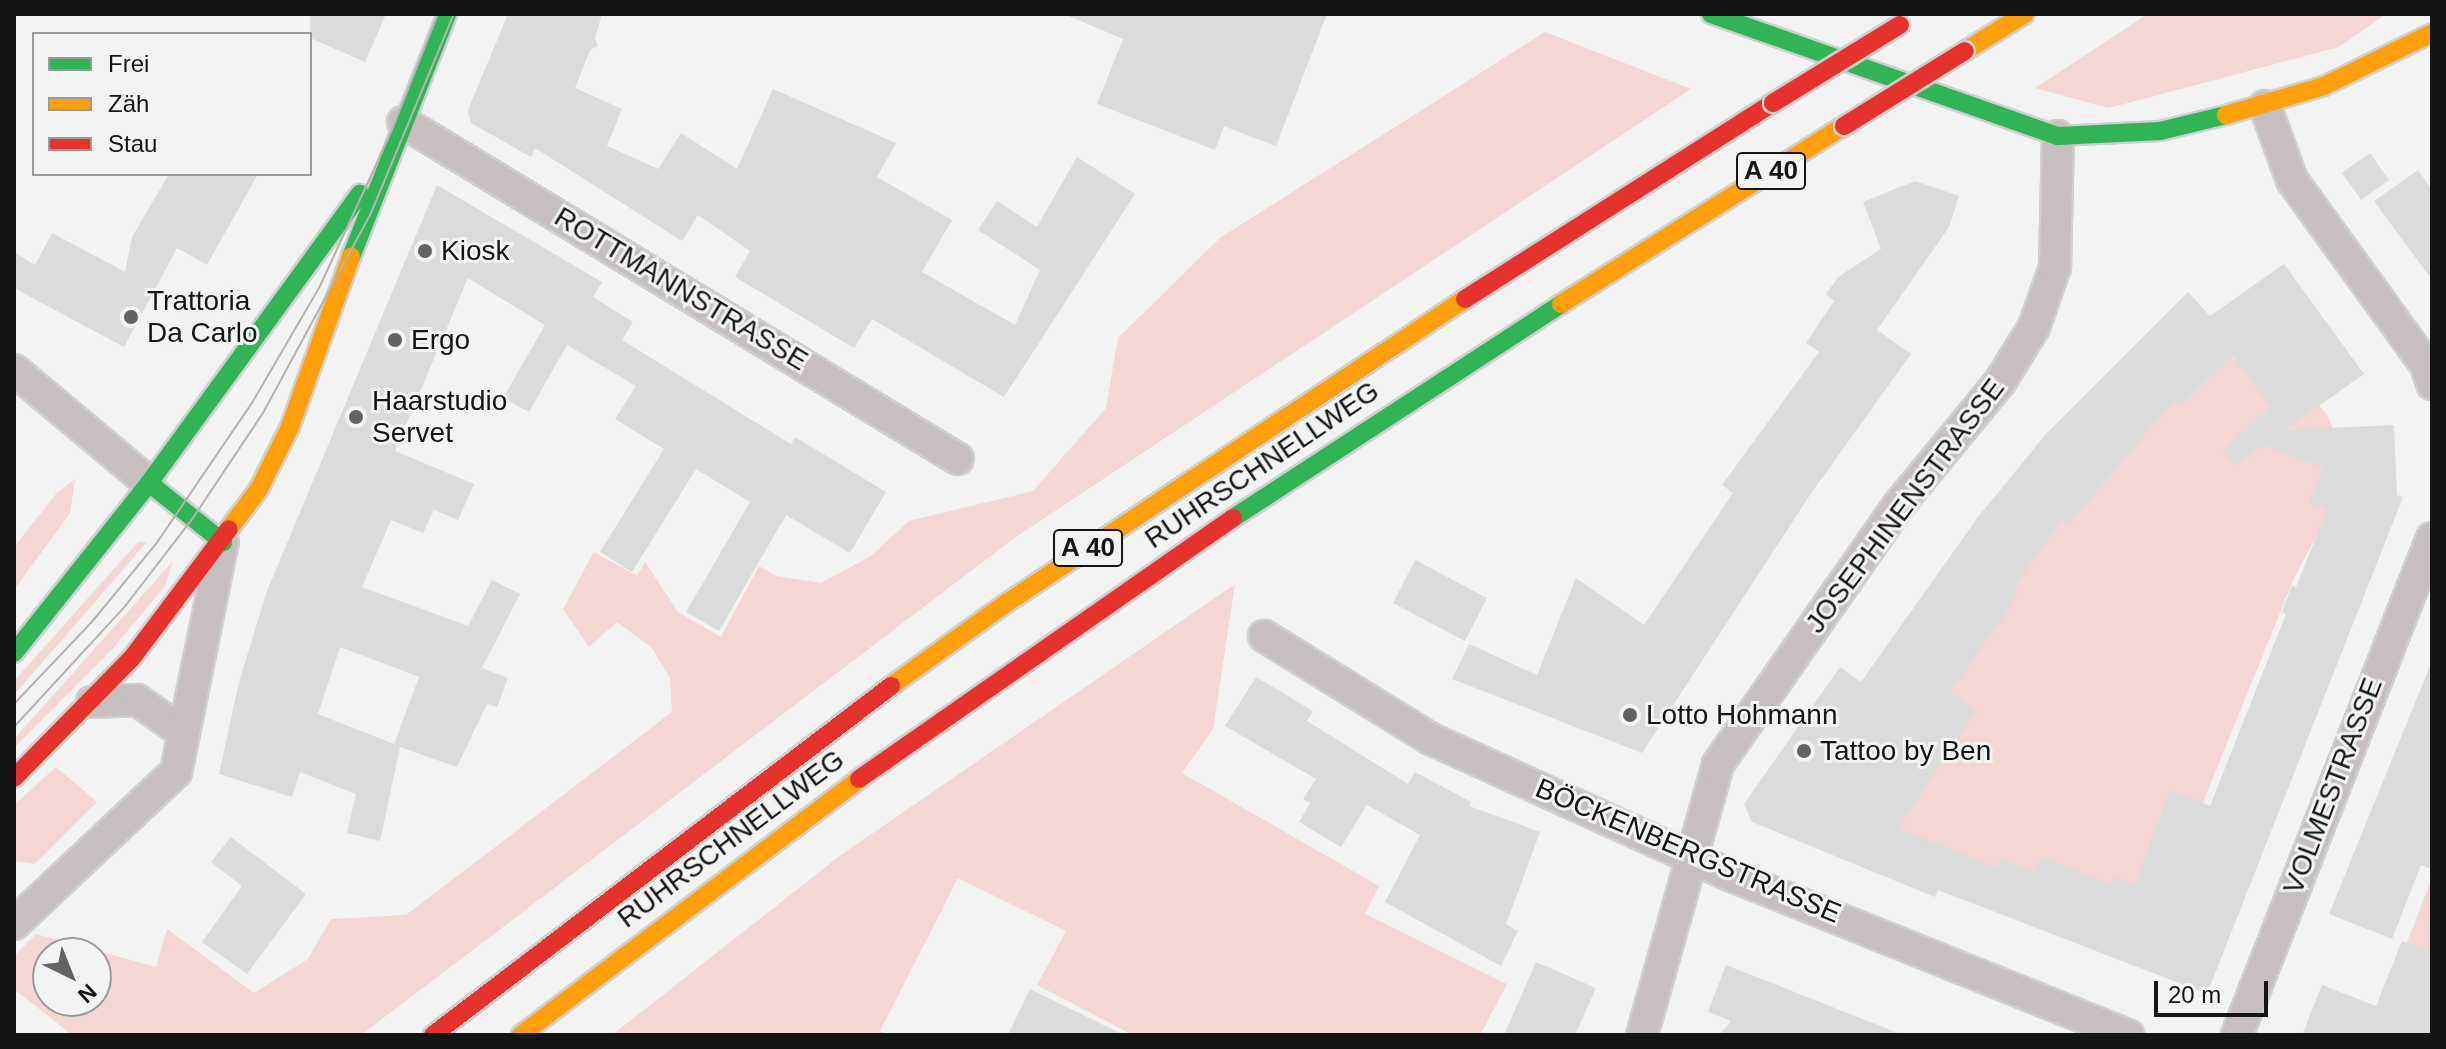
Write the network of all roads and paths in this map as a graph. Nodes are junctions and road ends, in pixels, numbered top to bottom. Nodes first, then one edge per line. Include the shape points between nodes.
1 (447, 14) edge
2 (1711, 14) edge
3 (1918, 14) edge
4 (2025, 14) edge
5 (2432, 33) edge
6 (2265, 106) junction
7 (403, 122) junction
8 (2058, 136) junction
9 (388, 156) junction
10 (14, 370) edge
11 (2432, 384) edge
12 (958, 459) dead end
13 (149, 483) junction
14 (2432, 538) edge
15 (223, 542) junction
16 (1264, 636) dead end
17 (14, 653) edge
18 (92, 702) junction
19 (184, 733) junction
20 (14, 778) edge
21 (1690, 856) junction
22 (16, 922) edge
23 (433, 1035) edge
24 (521, 1035) edge
25 (1642, 1035) edge
26 (2128, 1035) edge
27 (2237, 1035) edge

1 - 7 main road
2 - 8 main road
3 - 23 main road, RUHRSCHNELLWEG / A 40, bridge via 1358,368 1005,604 766,777
4 - 24 main road, RUHRSCHNELLWEG / A 40, bridge via 1415,397 1117,595 785,832
5 - 6 main road via 2324,86
6 - 8 main road via 2160,131
6 - 11 street via 2292,180 2426,365
7 - 9 main road
7 - 12 street, ROTTMANNSTRASSE
8 - 21 street, JOSEPHINENSTRASSE via 2055,267 2034,327 2000,382 1898,506 1718,764
9 - 13 main road
9 - 15 main road via 290,427
10 - 13 street
13 - 15 main road
13 - 17 main road
14 - 27 street, VOLMESTRASSE
15 - 18 main road
15 - 19 street
16 - 21 street, BÖCKENBERGSTRASSE via 1429,738
18 - 19 street via 137,700
18 - 20 main road
19 - 22 street via 176,772
21 - 25 street, JOSEPHINENSTRASSE
21 - 26 street, BÖCKENBERGSTRASSE

